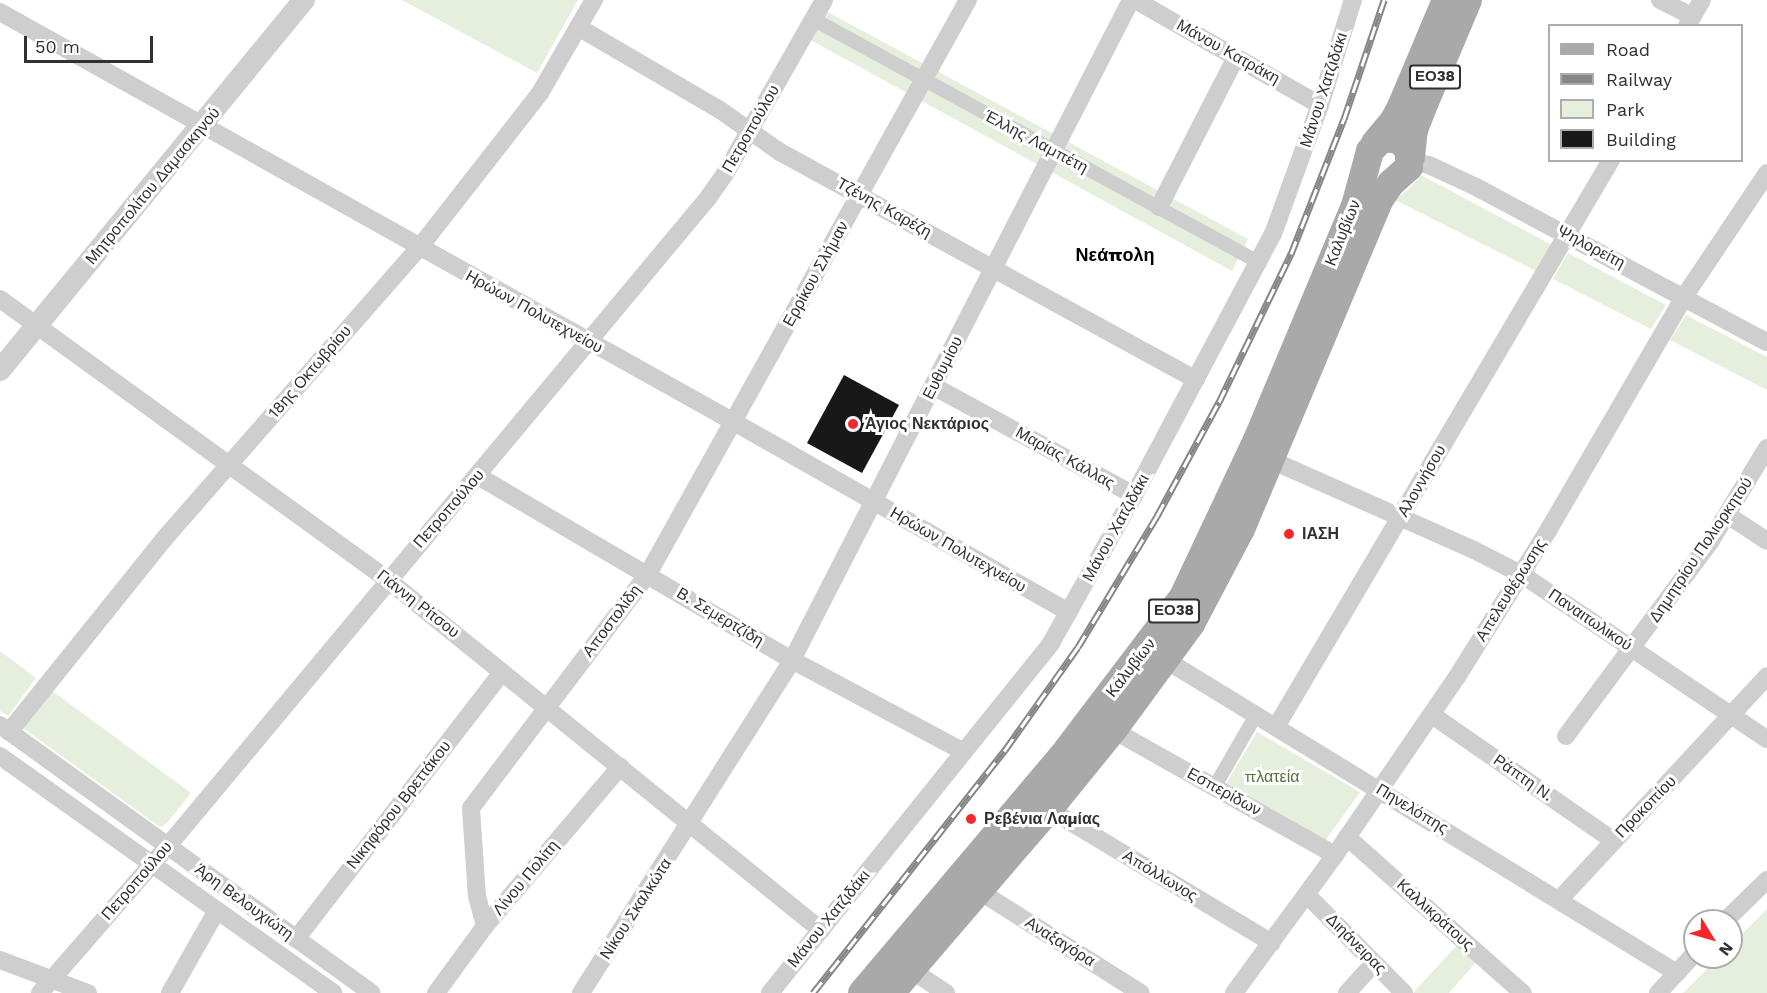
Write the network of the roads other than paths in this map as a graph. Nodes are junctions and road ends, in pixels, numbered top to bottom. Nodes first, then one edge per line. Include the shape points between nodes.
1 (304, 0) edge
2 (594, 0) edge
3 (824, 0) edge
4 (968, 0) edge
5 (1133, 0) edge
6 (1353, 0) edge
7 (1446, 0) edge
8 (1468, 0) edge
9 (1660, 0) edge
10 (1702, 0) edge
11 (0, 12) edge
12 (813, 19) junction
13 (1690, 21) edge
14 (578, 27) junction
15 (1236, 57) junction
16 (923, 81) junction
17 (1320, 105) junction
18 (203, 124) junction
19 (750, 131) junction
20 (1372, 150) junction
21 (1053, 151) junction
22 (1610, 162) edge
23 (1406, 165) junction
24 (1767, 173) edge
25 (860, 195) junction
26 (1159, 207) junction
27 (1568, 234) junction
28 (419, 249) junction
29 (1260, 263) junction
30 (993, 268) junction
31 (1684, 297) junction
32 (0, 299) edge
33 (36, 326) junction
34 (588, 342) junction
35 (1767, 342) edge
36 (0, 370) edge
37 (1196, 380) junction
38 (933, 386) junction
39 (734, 422) junction
40 (1767, 448) edge
41 (1271, 460) junction
42 (228, 465) junction
43 (478, 476) junction
44 (1134, 495) junction
45 (875, 502) junction
46 (1729, 516) junction
47 (1400, 518) junction
48 (1767, 541) edge
49 (648, 574) junction
50 (1521, 574) junction
51 (388, 580) junction
52 (1069, 612) junction
53 (1633, 649) junction
54 (1156, 654) junction
55 (792, 660) junction
56 (502, 672) junction
57 (1767, 676) edge
58 (546, 708) junction
59 (1256, 715) junction
60 (1432, 715) junction
61 (1731, 715) junction
62 (1276, 727) junction
63 (4, 729) edge
64 (1113, 730) junction
65 (1566, 736) dead end
66 (1767, 740) edge
67 (964, 752) junction
68 (0, 756) edge
69 (620, 767) junction
70 (1215, 786) junction
71 (1380, 790) junction
72 (1049, 809) junction
73 (690, 824) junction
74 (1347, 837) junction
75 (1614, 841) junction
76 (167, 847) junction
77 (1335, 855) junction
78 (151, 865) junction
79 (1767, 880) edge
80 (979, 891) junction
81 (1307, 895) junction
82 (1560, 898) junction
83 (1737, 909) edge
84 (217, 910) junction
85 (485, 926) junction
86 (820, 930) junction
87 (296, 939) junction
88 (1272, 943) junction
89 (0, 960) edge
90 (1374, 963) junction
91 (1683, 966) edge
92 (911, 970) junction
93 (1677, 973) junction
94 (46, 986) edge
95 (88, 993) edge
96 (170, 993) edge
97 (333, 993) edge
98 (371, 993) edge
99 (436, 993) edge
100 (581, 993) edge
101 (770, 993) edge
102 (862, 993) edge
103 (891, 993) edge
104 (946, 993) edge
105 (1141, 993) edge
106 (1234, 993) edge
107 (1347, 993) edge
108 (1404, 993) edge
109 (1522, 993) edge
110 (1658, 993) edge

1 - 18 street, Μητροπολίτου Δαμασκηνού
2 - 14 street, 18ης Οκτωβρίου
3 - 12 street, Πετροπούλου
4 - 16 street, Ερρίκου Σλήμαν
5 - 15 street, Μάνου Κατράκη
5 - 21 street, Ευθυμίου
6 - 17 street, Μάνου Χατζιδάκι
7 - 20 main road, Καλυβίων / ΕΟ38 via 1401,107
8 - 23 main road, ΕΟ38 via 1414,129
9 - 13 street
10 - 13 street
11 - 18 street, Ηρώων Πολυτεχνείου
12 - 16 street, Έλλης Λαμπέτη
12 - 19 street, Πετροπούλου
14 - 19 street, Τζένης Καρέζη
14 - 28 street, 18ης Οκτωβρίου via 540,93
15 - 17 street, Μάνου Κατράκη
15 - 26 street
16 - 21 street, Έλλης Λαμπέτη
16 - 25 street, Ερρίκου Σλήμαν
17 - 29 street, Μάνου Χατζιδάκι
18 - 28 street, Ηρώων Πολυτεχνείου
18 - 33 street, Μητροπολίτου Δαμασκηνού
19 - 25 street, Τζένης Καρέζη via 780,152
19 - 34 street, Πετροπούλου via 708,198
20 - 23 main road via 1382,138 1397,138 1406,146
20 - 54 main road, Καλυβίων / ΕΟ38 via 1355,206 1231,499
21 - 26 street, Έλλης Λαμπέτη
21 - 30 street, Ευθυμίου
22 - 27 street, Αλοννήσου
23 - 27 street, Ψηλορείτη via 1443,171
23 - 41 main road, Καλυβίων / ΕΟ38 via 1376,207
24 - 31 street, Απελευθέρωσης
25 - 30 street, Τζένης Καρέζη
25 - 39 street, Ερρίκου Σλήμαν
26 - 29 street, Έλλης Λαμπέτη
27 - 31 street, Ψηλορείτη
27 - 47 street, Αλοννήσου
28 - 34 street, Ηρώων Πολυτεχνείου
28 - 42 street, 18ης Οκτωβρίου
29 - 37 street, Μάνου Χατζιδάκι
30 - 37 street, Τζένης Καρέζη
30 - 38 street, Ευθυμίου
31 - 35 street, Ψηλορείτη
31 - 50 street, Απελευθέρωσης
32 - 33 street, Γιάννη Ρίτσου
33 - 36 street, Μητροπολίτου Δαμασκηνού
33 - 42 street, Γιάννη Ρίτσου
34 - 39 street, Ηρώων Πολυτεχνείου
34 - 43 street, Πετροπούλου
37 - 44 street, Μάνου Χατζιδάκι
38 - 44 street, Μαρίας Κάλλας
38 - 45 street, Ευθυμίου
39 - 45 street, Ηρώων Πολυτεχνείου
39 - 49 street, Αποστολίδη
40 - 46 street, Δημητρίου Πολιορκητού
41 - 47 street, Παναιτωλικού
41 - 54 main road, Καλυβίων / ΕΟ38 via 1222,570 1191,624
42 - 51 street, Γιάννη Ρίτσου
42 - 63 street, 18ης Οκτωβρίου
43 - 49 street, Β. Σεμερτζίδη
43 - 51 street, Πετροπούλου
44 - 52 street, Μάνου Χατζιδάκι
45 - 52 street, Ηρώων Πολυτεχνείου
45 - 55 street, Ευθυμίου
46 - 48 street
46 - 53 street, Δημητρίου Πολιορκητού
47 - 50 street, Παναιτωλικού
47 - 62 street, Αλοννήσου
49 - 55 street, Β. Σεμερτζίδη
49 - 58 street, Αποστολίδη
50 - 53 street, Παναιτωλικού
50 - 60 street, Απελευθέρωσης
51 - 56 street, Γιάννη Ρίτσου
51 - 76 street, Πετροπούλου
52 - 67 street, Μάνου Χατζιδάκι via 1051,643
53 - 61 street, Παναιτωλικού
53 - 65 street, Δημητρίου Πολιορκητού
54 - 59 street, Πηνελόπης
54 - 64 main road, Καλυβίων / ΕΟ38
54 - 102 main road, Καλυβίων / ΕΟ38 via 1067,750
55 - 67 street, Β. Σεμερτζίδη
55 - 73 street, Ευθυμίου
56 - 58 street, Γιάννη Ρίτσου
56 - 87 street, Νικηφόρου Βρεττάκου
57 - 61 street, Προκοπίου
58 - 69 street, Γιάννη Ρίτσου
58 - 85 street, Αποστολίδη via 471,808 477,897
59 - 62 street, Πηνελόπης
59 - 70 street
60 - 71 street, Απελευθέρωσης
60 - 75 street, Ράπτη Ν.
61 - 66 street, Παναιτωλικού
61 - 75 street, Προκοπίου
62 - 71 street, Πηνελόπης
63 - 76 street, Άρη Βελουχιώτη
64 - 70 street, Εσπερίδων
64 - 72 main road, Καλυβίων / ΕΟ38
67 - 86 street, Μάνου Χατζιδάκι
68 - 78 street, Άρη Βελουχιώτη
69 - 73 street, Γιάννη Ρίτσου
69 - 85 street, Λίνου Πολίτη
70 - 77 street, Εσπερίδων
71 - 74 street, Απελευθέρωσης
71 - 82 street, Πηνελόπης
72 - 80 main road, Καλυβίων / ΕΟ38
72 - 88 street, Απόλλωνος
73 - 86 street, Γιάννη Ρίτσου
73 - 100 street, Νίκου Σκαλκώτα
74 - 77 street, Απελευθέρωσης
74 - 109 street, Καλλικράτους
75 - 82 street, Προκοπίου
76 - 78 street, Πετροπούλου
76 - 87 street, Άρη Βελουχιώτη
77 - 81 street, Απελευθέρωσης
78 - 84 street, Άρη Βελουχιώτη
78 - 94 street, Πετροπούλου
79 - 83 street
80 - 92 main road, Καλυβίων / ΕΟ38
80 - 105 street, Αναξαγόρα
81 - 88 street, Απελευθέρωσης
81 - 90 street, Διηάνειρας
82 - 93 street, Πηνελόπης
84 - 96 street
84 - 97 street, Άρη Βελουχιώτη
85 - 99 street, Λίνου Πολίτη
86 - 101 street, Μάνου Χατζιδάκι
87 - 98 street, Άρη Βελουχιώτη
88 - 106 street, Απελευθέρωσης
89 - 94 street
90 - 107 street
90 - 108 street, Διηάνειρας
91 - 93 street
92 - 103 main road, Καλυβίων / ΕΟ38
92 - 104 street
93 - 110 street
94 - 95 street

